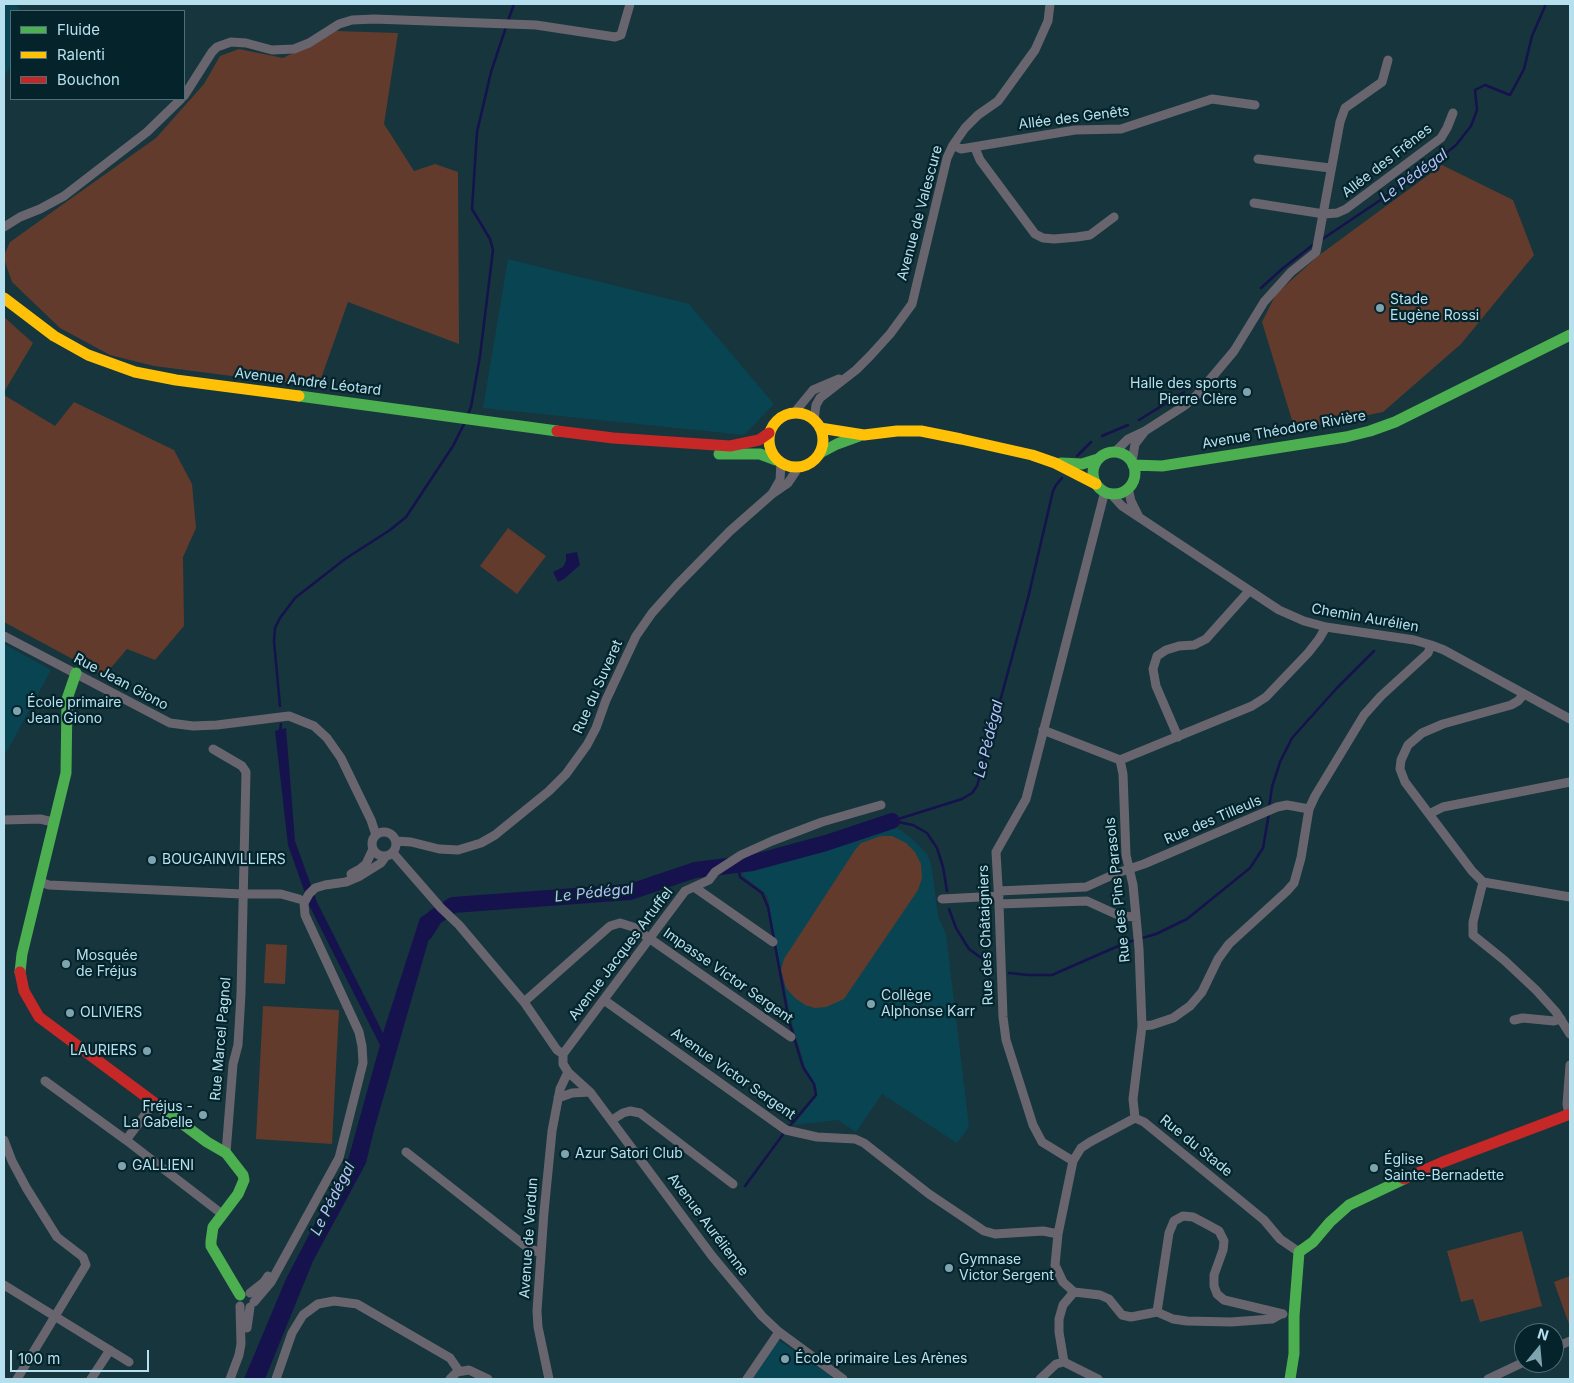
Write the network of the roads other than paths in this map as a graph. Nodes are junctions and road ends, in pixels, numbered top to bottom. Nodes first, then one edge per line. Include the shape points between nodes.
1 (630, 4) edge
2 (1050, 4) edge
3 (1388, 60) dead end
4 (185, 94) edge
5 (180, 100) edge
6 (1255, 105) dead end
7 (1453, 112) dead end
8 (953, 145) junction
9 (975, 148) junction
10 (1258, 158) dead end
11 (1330, 168) junction
12 (1254, 202) dead end
13 (1324, 214) junction
14 (1114, 217) dead end
15 (5, 228) edge
16 (4, 286) edge
17 (4, 298) edge
18 (16, 307) junction
19 (1570, 335) edge
20 (844, 378) junction
21 (794, 413) junction
22 (817, 424) junction
23 (1145, 431) junction
24 (769, 432) junction
25 (864, 434) junction
26 (613, 438) junction
27 (1115, 452) junction
28 (820, 453) junction
29 (1098, 459) junction
30 (778, 461) junction
31 (1055, 463) junction
32 (1132, 463) junction
33 (1162, 466) junction
34 (798, 468) junction
35 (1134, 478) junction
36 (1128, 488) junction
37 (1104, 489) junction
38 (772, 494) junction
39 (1138, 515) junction
40 (1249, 591) junction
41 (1326, 627) junction
42 (4, 636) edge
43 (1431, 645) junction
44 (76, 674) junction
45 (1524, 694) junction
46 (1570, 719) edge
47 (1043, 730) junction
48 (1178, 737) junction
49 (213, 749) dead end
50 (1120, 760) junction
51 (1570, 782) edge
52 (881, 805) dead end
53 (1309, 809) junction
54 (1429, 814) junction
55 (4, 820) edge
56 (53, 822) junction
57 (376, 835) junction
58 (396, 841) junction
59 (373, 849) junction
60 (389, 854) junction
61 (1129, 869) junction
62 (333, 881) junction
63 (40, 882) junction
64 (1484, 882) junction
65 (694, 887) junction
66 (1086, 887) junction
67 (242, 894) junction
68 (302, 896) junction
69 (999, 897) junction
70 (1570, 897) edge
71 (942, 899) dead end
72 (1086, 901) junction
73 (1136, 917) junction
74 (649, 938) junction
75 (773, 942) dead end
76 (604, 1000) junction
77 (524, 1002) junction
78 (1561, 1019) junction
79 (1514, 1020) dead end
80 (1142, 1026) junction
81 (1570, 1034) edge
82 (791, 1037) dead end
83 (563, 1054) junction
84 (1570, 1065) edge
85 (568, 1072) junction
86 (45, 1081) dead end
87 (590, 1092) junction
88 (558, 1098) junction
89 (154, 1103) junction
90 (1570, 1115) edge
91 (1135, 1118) junction
92 (612, 1120) junction
93 (4, 1140) edge
94 (126, 1140) junction
95 (406, 1152) dead end
96 (226, 1153) junction
97 (1073, 1161) junction
98 (733, 1184) dead end
99 (222, 1214) junction
100 (1058, 1234) junction
101 (1299, 1252) junction
102 (541, 1253) junction
103 (4, 1285) edge
104 (1074, 1292) junction
105 (247, 1301) junction
106 (1157, 1312) junction
107 (1281, 1314) junction
108 (55, 1316) junction
109 (1294, 1316) junction
110 (779, 1332) junction
111 (110, 1350) junction
112 (129, 1362) dead end
113 (1064, 1362) junction
114 (1514, 1367) edge
115 (459, 1371) junction
116 (17, 1379) edge
117 (92, 1379) edge
118 (230, 1379) edge
119 (235, 1379) edge
120 (276, 1379) edge
121 (450, 1379) edge
122 (488, 1379) edge
123 (549, 1379) edge
124 (747, 1379) edge
125 (842, 1379) edge
126 (1040, 1379) edge
127 (1098, 1379) edge
128 (1290, 1379) edge
129 (1488, 1379) edge

1 - 4 street via 621,34 615,37 536,25 352,20 333,26 309,43 294,48 279,50 231,42 212,52
2 - 8 street, Avenue de Valescure via 1048,21 1035,50 998,101 978,115
3 - 11 street via 1382,82 1345,108
5 - 15 street via 146,132 64,196 20,217
6 - 9 street, Allée des Genêts via 1212,99 1121,129 1075,130
7 - 13 street, Allée des Frênes via 1441,138 1346,209 1337,214
8 - 9 street, Allée des Genêts via 962,149
8 - 20 street, Avenue de Valescure via 947,158 912,304 890,334
9 - 14 street via 980,160 1035,234 1043,238 1090,235
10 - 11 street
11 - 13 street
12 - 13 street
13 - 23 street via 1316,252 1291,272 1264,302 1234,351 1197,395
16 - 18 main road, Avenue André Léotard
17 - 18 main road, Avenue André Léotard
18 - 26 main road, Avenue André Léotard via 70,346 135,372
19 - 33 main road, Avenue Théodore Rivière via 1395,422 1370,431
20 - 21 street, Avenue de Valescure via 813,390
20 - 22 street, Avenue de Valescure via 820,398 816,405
21 - 22 main road via 802,413
21 - 24 main road via 778,419
22 - 25 main road via 838,432
22 - 28 main road via 823,440
23 - 27 street via 1128,439
23 - 32 street via 1134,444
24 - 26 main road, Avenue André Léotard via 759,440 730,446
24 - 30 main road via 769,447
25 - 28 main road
25 - 31 main road via 921,431
26 - 30 main road, Avenue André Léotard via 723,454 760,454
27 - 29 main road
27 - 32 main road via 1127,456
28 - 34 main road via 811,463
29 - 31 main road via 1082,464
29 - 37 main road via 1093,471
30 - 34 main road
30 - 38 street, Rue du Suveret via 780,480
31 - 37 main road
32 - 33 main road, Avenue Théodore Rivière
32 - 35 main road
33 - 35 main road, Avenue Théodore Rivière
34 - 38 street, Rue du Suveret via 788,483
35 - 36 main road
36 - 37 main road via 1116,493
36 - 39 street
37 - 39 street, Chemin Aurélien via 1114,500
37 - 47 street, Rue des Châtaigniers
38 - 58 street, Rue du Suveret via 730,531 652,613 636,636 587,745 549,792 481,843 458,850
39 - 40 street, Chemin Aurélien
40 - 41 street, Chemin Aurélien via 1279,610
40 - 48 street via 1206,639 1194,645 1166,650 1157,656 1153,669 1156,686
41 - 43 street, Chemin Aurélien
41 - 48 street via 1320,639 1266,697
42 - 44 street, Rue Jean Giono
43 - 45 street, Chemin Aurélien
43 - 53 street via 1428,653 1364,715
44 - 56 main road via 68,699 66,773
44 - 57 street, Rue Jean Giono via 170,723 217,725 289,716 314,726 341,758
45 - 46 street, Chemin Aurélien
45 - 54 street via 1511,705 1436,727 1408,745 1400,769 1404,782
47 - 50 street
47 - 69 street, Rue des Châtaigniers via 1026,799 996,852
48 - 50 street
49 - 67 street, Rue Marcel Pagnol via 242,766 246,772
50 - 61 street, Rue des Pins Parasols
51 - 54 street via 1443,807
52 - 65 street, Avenue Jacques Artuffel via 772,840 733,860 709,880
53 - 61 street, Rue des Tilleuls via 1287,805 1277,807
53 - 80 street via 1301,858 1290,887 1229,944 1202,992 1190,1006 1174,1018
54 - 64 street
55 - 56 street
56 - 63 main road
57 - 58 street via 388,832
57 - 59 street via 372,841
58 - 60 street via 396,848
59 - 60 street via 378,855
59 - 62 street via 360,869
60 - 62 street via 381,864 360,876 346,882
60 - 77 street via 459,925
61 - 66 street, Rue des Tilleuls
61 - 73 street, Rue des Pins Parasols
62 - 68 street
63 - 67 street via 48,885
63 - 89 main road via 22,954 20,972 24,991 39,1017
64 - 70 street
64 - 78 street via 1473,935 1536,990
65 - 74 street, Avenue Jacques Artuffel via 685,891
65 - 75 street
66 - 69 street
66 - 72 street
67 - 68 street
67 - 96 street, Rue Marcel Pagnol via 238,1045 233,1064
68 - 105 street via 305,915 359,1032 363,1063 338,1158 270,1282
69 - 71 street
69 - 72 street
69 - 97 street, Rue des Châtaigniers via 1006,1040 1033,1125 1042,1142
72 - 73 street via 1120,916
73 - 80 street, Rue des Pins Parasols
74 - 76 street, Avenue Jacques Artuffel
74 - 77 street, Impasse Victor Sergent via 620,923 610,926
74 - 82 street, Impasse Victor Sergent
76 - 83 street, Avenue Jacques Artuffel
76 - 100 street, Avenue Victor Sergent via 786,1130 864,1143 929,1194 984,1231 995,1234 1043,1231
77 - 83 street
78 - 79 street
78 - 81 street
80 - 91 street, Rue des Pins Parasols via 1133,1099
83 - 85 street via 563,1064
84 - 90 street via 1567,1104
85 - 87 street, Avenue Aurélienne
85 - 88 street, Avenue de Verdun
86 - 94 street
87 - 88 street via 572,1092
87 - 92 street, Avenue Aurélienne
88 - 102 street, Avenue de Verdun
89 - 94 street
89 - 96 main road
90 - 101 main road via 1378,1190 1349,1205
91 - 97 street via 1081,1148
91 - 101 street, Rue du Stade via 1213,1178
92 - 98 street via 630,1111 640,1113
92 - 110 street, Avenue Aurélienne via 712,1256
93 - 108 street via 27,1190 57,1237 84,1257 86,1265
94 - 99 street
95 - 102 street via 528,1248
96 - 99 main road via 244,1180 238,1194
97 - 100 street
99 - 105 main road via 213,1227 211,1246
100 - 104 street via 1055,1265 1063,1282
101 - 109 main road
102 - 123 street, Avenue de Verdun via 538,1327
103 - 108 street
104 - 106 street via 1109,1299 1122,1315 1131,1318
104 - 113 street via 1059,1319
105 - 118 street via 239,1355
105 - 119 street via 246,1346
106 - 107 street via 1173,1319 1222,1322 1272,1319
106 - 107 street via 1169,1233 1174,1221 1182,1216 1192,1217 1219,1231 1224,1241 1214,1275 1217,1294 1224,1300
107 - 109 street
108 - 111 street
108 - 116 street
109 - 128 main road
110 - 124 street
110 - 125 street, Avenue Aurélienne
111 - 112 street
111 - 117 street
113 - 126 street via 1056,1364
113 - 127 street
114 - 129 street
115 - 120 street via 450,1358 356,1304 334,1301 318,1304 303,1315 292,1333
115 - 121 street
115 - 122 street via 469,1370

